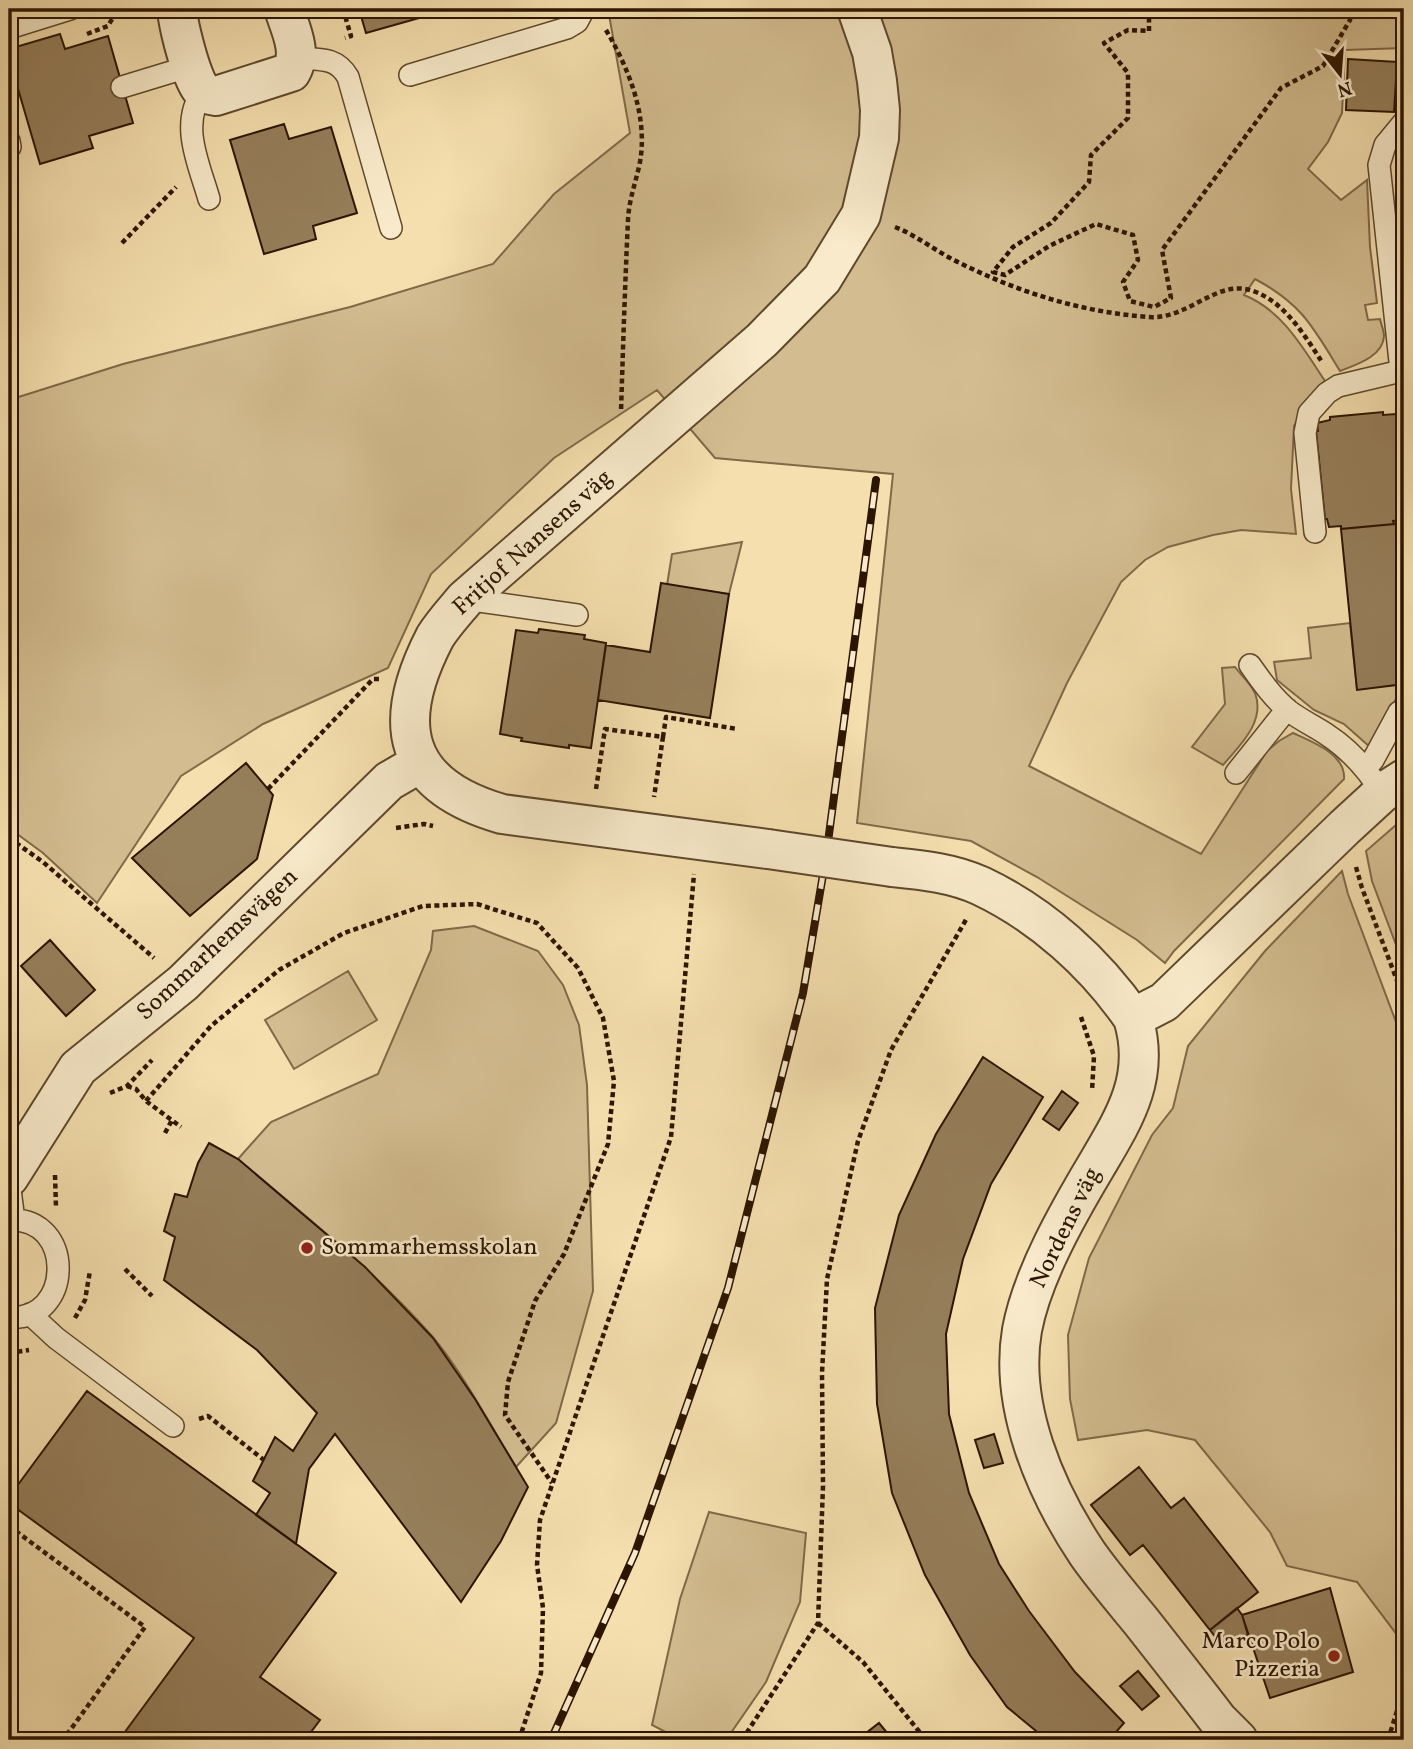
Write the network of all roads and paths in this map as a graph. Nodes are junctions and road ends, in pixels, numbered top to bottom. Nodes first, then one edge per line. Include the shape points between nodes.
1 (70, 9) edge
2 (118, 9) edge
3 (177, 9) edge
4 (284, 9) edge
5 (857, 9) edge
6 (1149, 9) edge
7 (1352, 9) edge
8 (583, 11) edge
9 (9, 28) edge
10 (76, 38) dead end
11 (297, 58) junction
12 (1404, 61) edge
13 (410, 75) dead end
14 (197, 78) junction
15 (122, 87) dead end
16 (1402, 100) dead end
17 (1404, 122) edge
18 (178, 185) dead end
19 (209, 199) dead end
20 (861, 215) junction
21 (391, 228) dead end
22 (122, 243) dead end
23 (1403, 373) edge
24 (1338, 386) junction
25 (621, 415) dead end
26 (1315, 532) dead end
27 (465, 599) junction
28 (577, 615) dead end
29 (1251, 665) dead end
30 (385, 678) dead end
31 (1287, 709) junction
32 (1399, 712) dead end
33 (737, 729) dead end
34 (663, 737) junction
35 (420, 763) junction
36 (1237, 773) dead end
37 (1384, 780) edge
38 (268, 789) dead end
39 (594, 797) dead end
40 (653, 805) dead end
41 (436, 827) dead end
42 (393, 828) dead end
43 (9, 838) edge
44 (1355, 862) dead end
45 (695, 863) dead end
46 (969, 916) dead end
47 (183, 983) junction
48 (1404, 999) edge
49 (1133, 1018) junction
50 (156, 1056) dead end
51 (146, 1101) junction
52 (172, 1120) junction
53 (181, 1127) dead end
54 (165, 1133) dead end
55 (9, 1177) edge
56 (9, 1182) edge
57 (11, 1220) edge
58 (125, 1269) dead end
59 (152, 1296) dead end
60 (30, 1314) junction
61 (9, 1317) edge
62 (173, 1426) joint
63 (264, 1460) dead end
64 (552, 1483) junction
65 (9, 1526) edge
66 (818, 1623) junction
67 (1404, 1688) edge
68 (63, 1740) edge
69 (519, 1740) edge
70 (742, 1740) edge
71 (926, 1740) edge
72 (1238, 1740) edge
73 (1388, 1740) edge

1 - 9 lane
2 - 10 path via 102,30
3 - 14 street
4 - 11 street
5 - 20 street, Fritjof Nansens väg via 872,52 880,110
6 - 7 path via 1149,31 1128,30 1104,43 1128,73 1128,118 1091,155 1088,182 1051,223 1013,247 993,272 1005,275 1049,246 1096,224 1133,234 1138,260 1123,282 1130,301 1154,307 1171,298 1161,250 1282,88 1323,66
8 - 13 lane via 577,22 556,32
8 - 25 path via 606,29 621,56 632,84 642,145 628,214
11 - 14 street via 285,75 216,96
11 - 21 lane via 330,61 342,66 348,76
12 - 16 path
14 - 15 lane
14 - 19 lane via 191,131
17 - 23 lane via 1385,145 1379,165
18 - 22 path
20 - 24 path via 899,229 994,280 1065,304 1162,317 1185,311 1222,291 1242,287 1257,292 1288,315
20 - 27 street, Fritjof Nansens väg via 822,279 762,340
23 - 24 lane
24 - 26 lane via 1309,413 1305,433
27 - 28 lane
27 - 35 street, Fritjof Nansens väg via 436,635 412,697 409,732
29 - 31 lane via 1266,689
30 - 38 path via 373,679
31 - 36 lane
31 - 37 lane
32 - 37 lane via 1373,760
33 - 34 path via 666,718
34 - 39 path via 605,729
34 - 40 path
35 - 47 street, Sommarhemsvägen via 389,781
35 - 49 street, Fritjof Nansens väg, bridge via 460,798 502,814 937,872 980,886 1034,918 1083,957
37 - 49 street via 1164,1002
41 - 42 path
43 - 47 path
44 - 48 path
45 - 64 path via 671,1137
46 - 66 path via 891,1049 858,1141 827,1279 821,1373
47 - 55 street, Sommarhemsvägen via 78,1068
49 - 72 street, Nordens väg via 1140,1062 1133,1097 1067,1215 1028,1306 1019,1364 1023,1407 1049,1482 1088,1554
50 - 51 path via 127,1086
51 - 52 path
51 - 64 path via 211,1026 279,970 344,933 423,906 477,904 537,923 579,968 603,1018 614,1081 608,1144 564,1254 535,1301 508,1382 505,1415
52 - 53 path
52 - 54 path
56 - 57 lane
57 - 60 lane via 43,1232 59,1260 54,1292
58 - 59 path
60 - 61 lane
60 - 62 lane
62 - 63 path via 208,1416
64 - 69 path via 540,1520 537,1565 543,1608 541,1673
65 - 68 path via 145,1627
66 - 70 path
66 - 71 path via 863,1662
67 - 73 path

